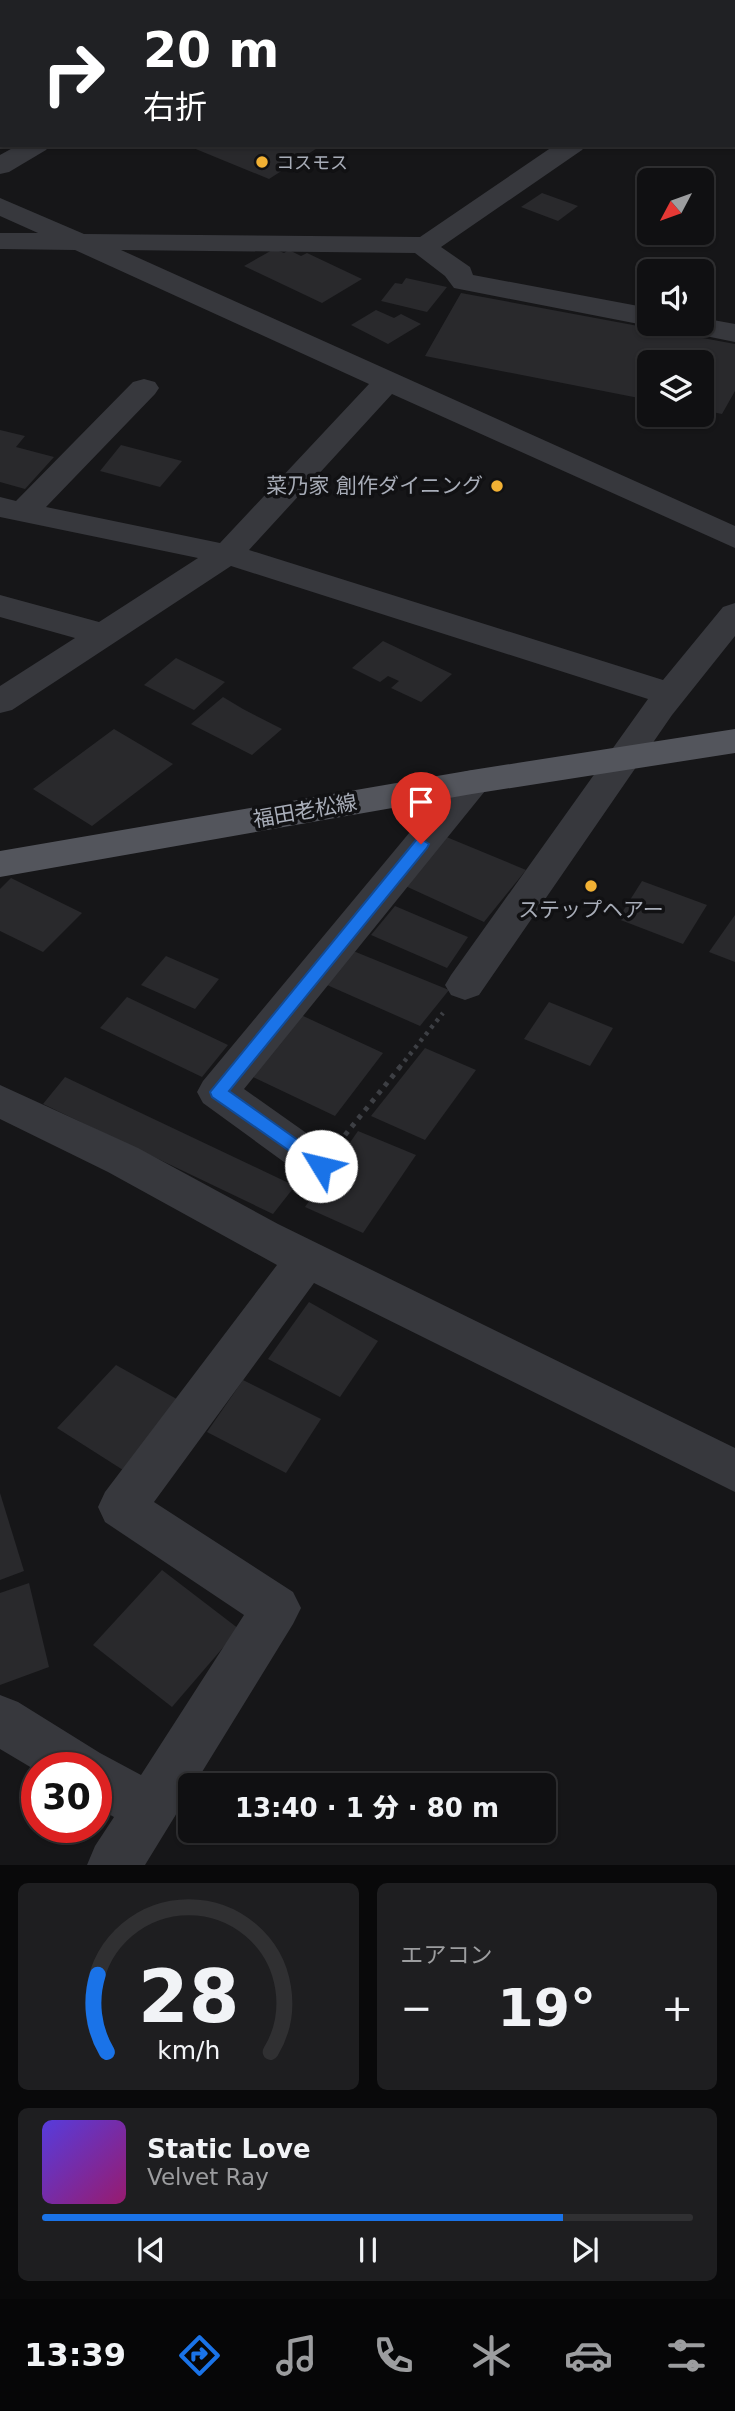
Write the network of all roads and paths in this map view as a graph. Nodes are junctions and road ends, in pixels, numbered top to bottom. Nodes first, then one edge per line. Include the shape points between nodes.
1 (33, 147) edge
2 (570, 147) edge
3 (0, 166) edge
4 (0, 206) edge
5 (0, 241) edge
6 (78, 242) junction
7 (426, 245) junction
8 (637, 315) edge
9 (714, 329) edge
10 (735, 333) edge
11 (388, 381) junction
12 (144, 388) dead end
13 (12, 509) edge
14 (735, 538) edge
15 (227, 554) junction
16 (0, 606) edge
17 (735, 614) edge
18 (101, 634) junction
19 (670, 694) junction
20 (0, 702) edge
21 (735, 740) edge
22 (625, 758) junction
23 (472, 782) junction
24 (0, 864) edge
25 (465, 985) joint
26 (0, 1101) edge
27 (321, 1166) joint
28 (307, 1259) junction
29 (735, 1471) edge
30 (0, 1720) edge
31 (53, 1752) edge
32 (112, 1787) edge
33 (149, 1809) junction
34 (114, 1865) edge

1 - 3 street
2 - 7 street
4 - 6 street
5 - 6 street
6 - 7 street
6 - 11 street
7 - 8 street via 460,273 458,278 464,282
9 - 10 street
11 - 14 street
11 - 15 street
12 - 13 street
13 - 15 street
15 - 18 street
15 - 19 street
16 - 18 street
17 - 19 street
18 - 20 street
19 - 22 street
21 - 22 main road, 福田老松線
22 - 23 main road, 福田老松線
22 - 25 street
23 - 24 main road, 福田老松線
23 - 27 street via 218,1092
25 - 27 path
26 - 28 street via 123,1160
28 - 29 street
28 - 33 street via 122,1507 276,1608
30 - 31 street
32 - 33 street
33 - 34 street

